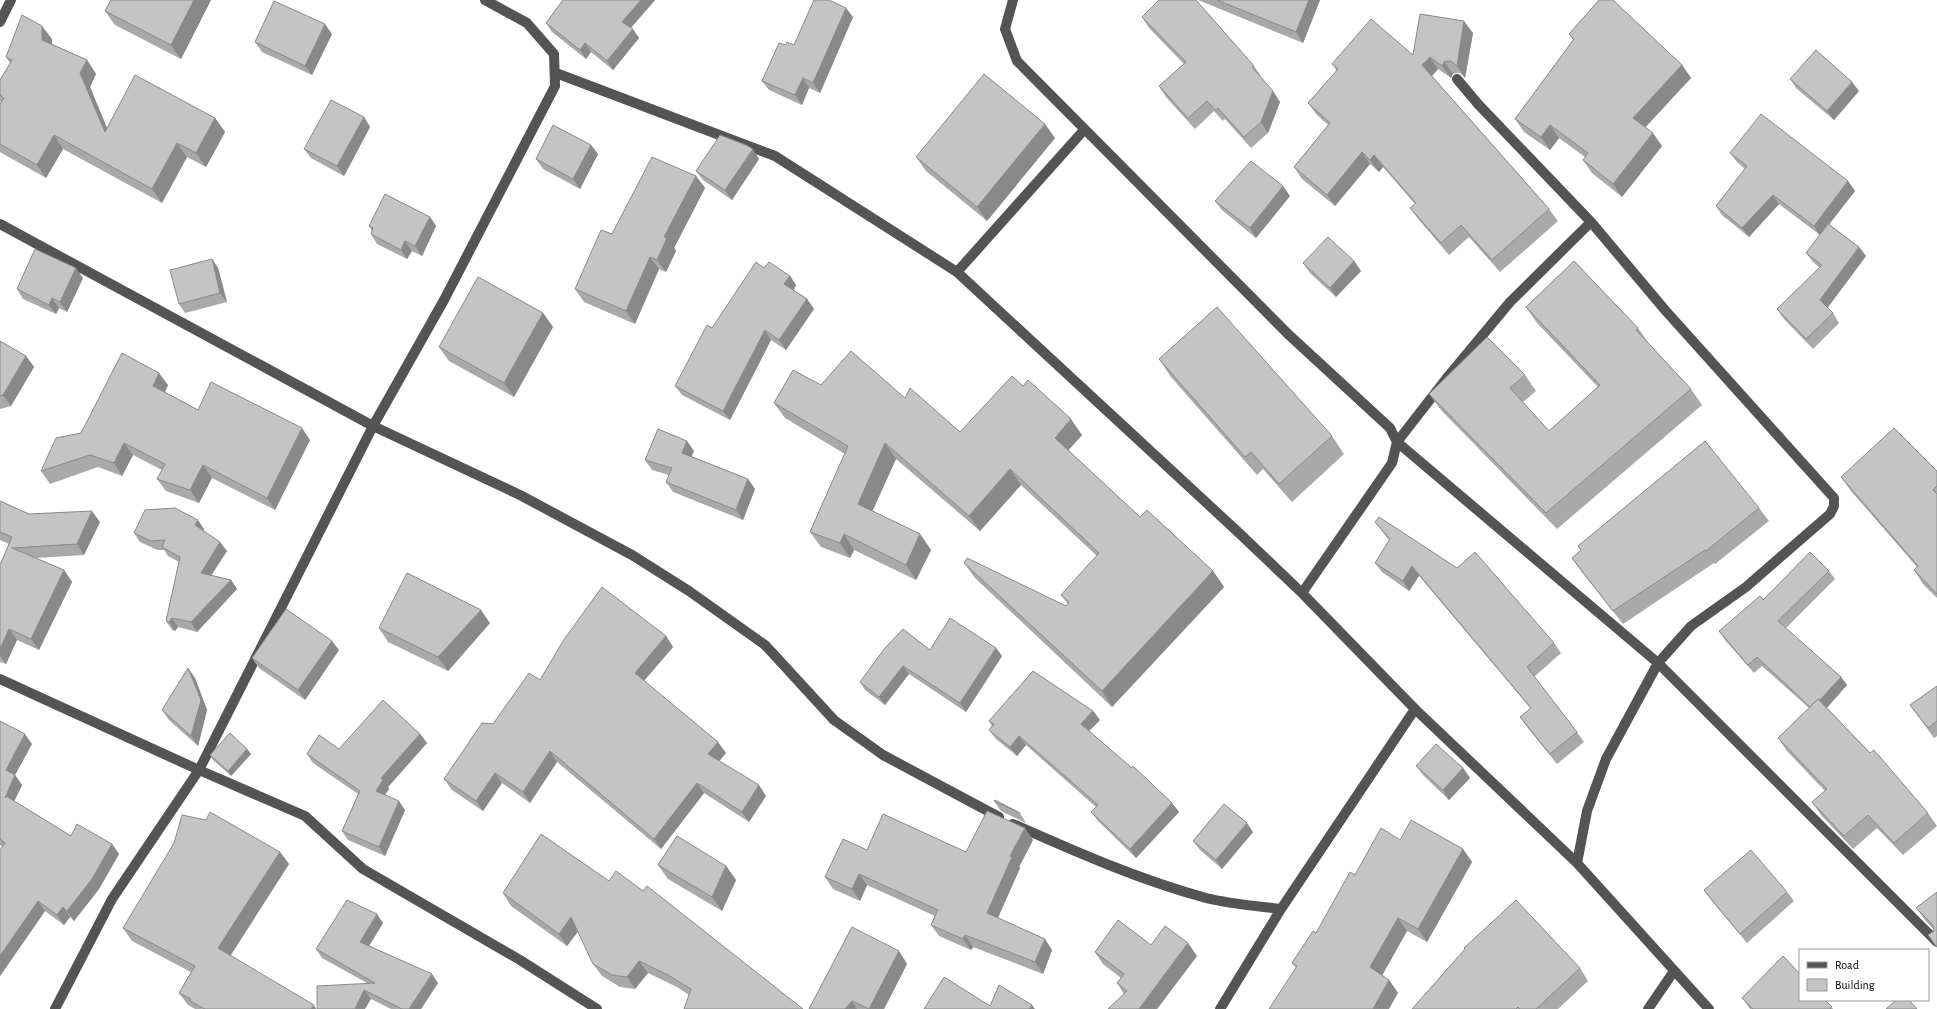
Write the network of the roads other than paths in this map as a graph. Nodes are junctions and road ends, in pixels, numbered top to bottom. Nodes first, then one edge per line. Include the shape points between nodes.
1 (11, 0) edge
2 (484, 0) edge
3 (1013, 0) edge
4 (0, 22) edge
5 (1457, 79) edge
6 (555, 86) junction
7 (1084, 130) junction
8 (1591, 222) junction
9 (0, 224) edge
10 (957, 272) junction
11 (373, 426) junction
12 (1397, 442) junction
13 (1302, 593) junction
14 (1658, 663) junction
15 (0, 679) edge
16 (1415, 709) junction
17 (199, 770) junction
18 (1577, 863) junction
19 (1281, 909) junction
20 (1937, 942) edge
21 (1674, 971) junction
22 (54, 1009) edge
23 (597, 1009) edge
24 (1220, 1009) edge
25 (1648, 1009) edge
26 (1709, 1009) edge

1 - 4 street
2 - 6 street via 527,23 554,54
3 - 7 street via 1005,29 1017,61
5 - 8 street
6 - 10 street via 556,73 775,156
6 - 11 street via 444,300
7 - 10 street
7 - 12 street via 1288,334 1390,428
8 - 12 street via 1510,302 1446,378
8 - 14 street via 1665,310 1834,498 1830,514 1746,587 1691,626
9 - 11 street
10 - 13 street
11 - 17 street
11 - 19 street via 520,495 632,554 765,644 834,720 883,755 984,810 1060,845 1147,880 1208,898
12 - 13 street via 1392,463
12 - 14 street
13 - 16 street
14 - 18 street via 1606,759 1587,811
14 - 20 street
15 - 17 street
16 - 18 street
16 - 19 street
17 - 22 street via 112,899
17 - 23 street via 305,816 363,869 520,960
18 - 21 street
19 - 24 street
21 - 25 street
21 - 26 street

